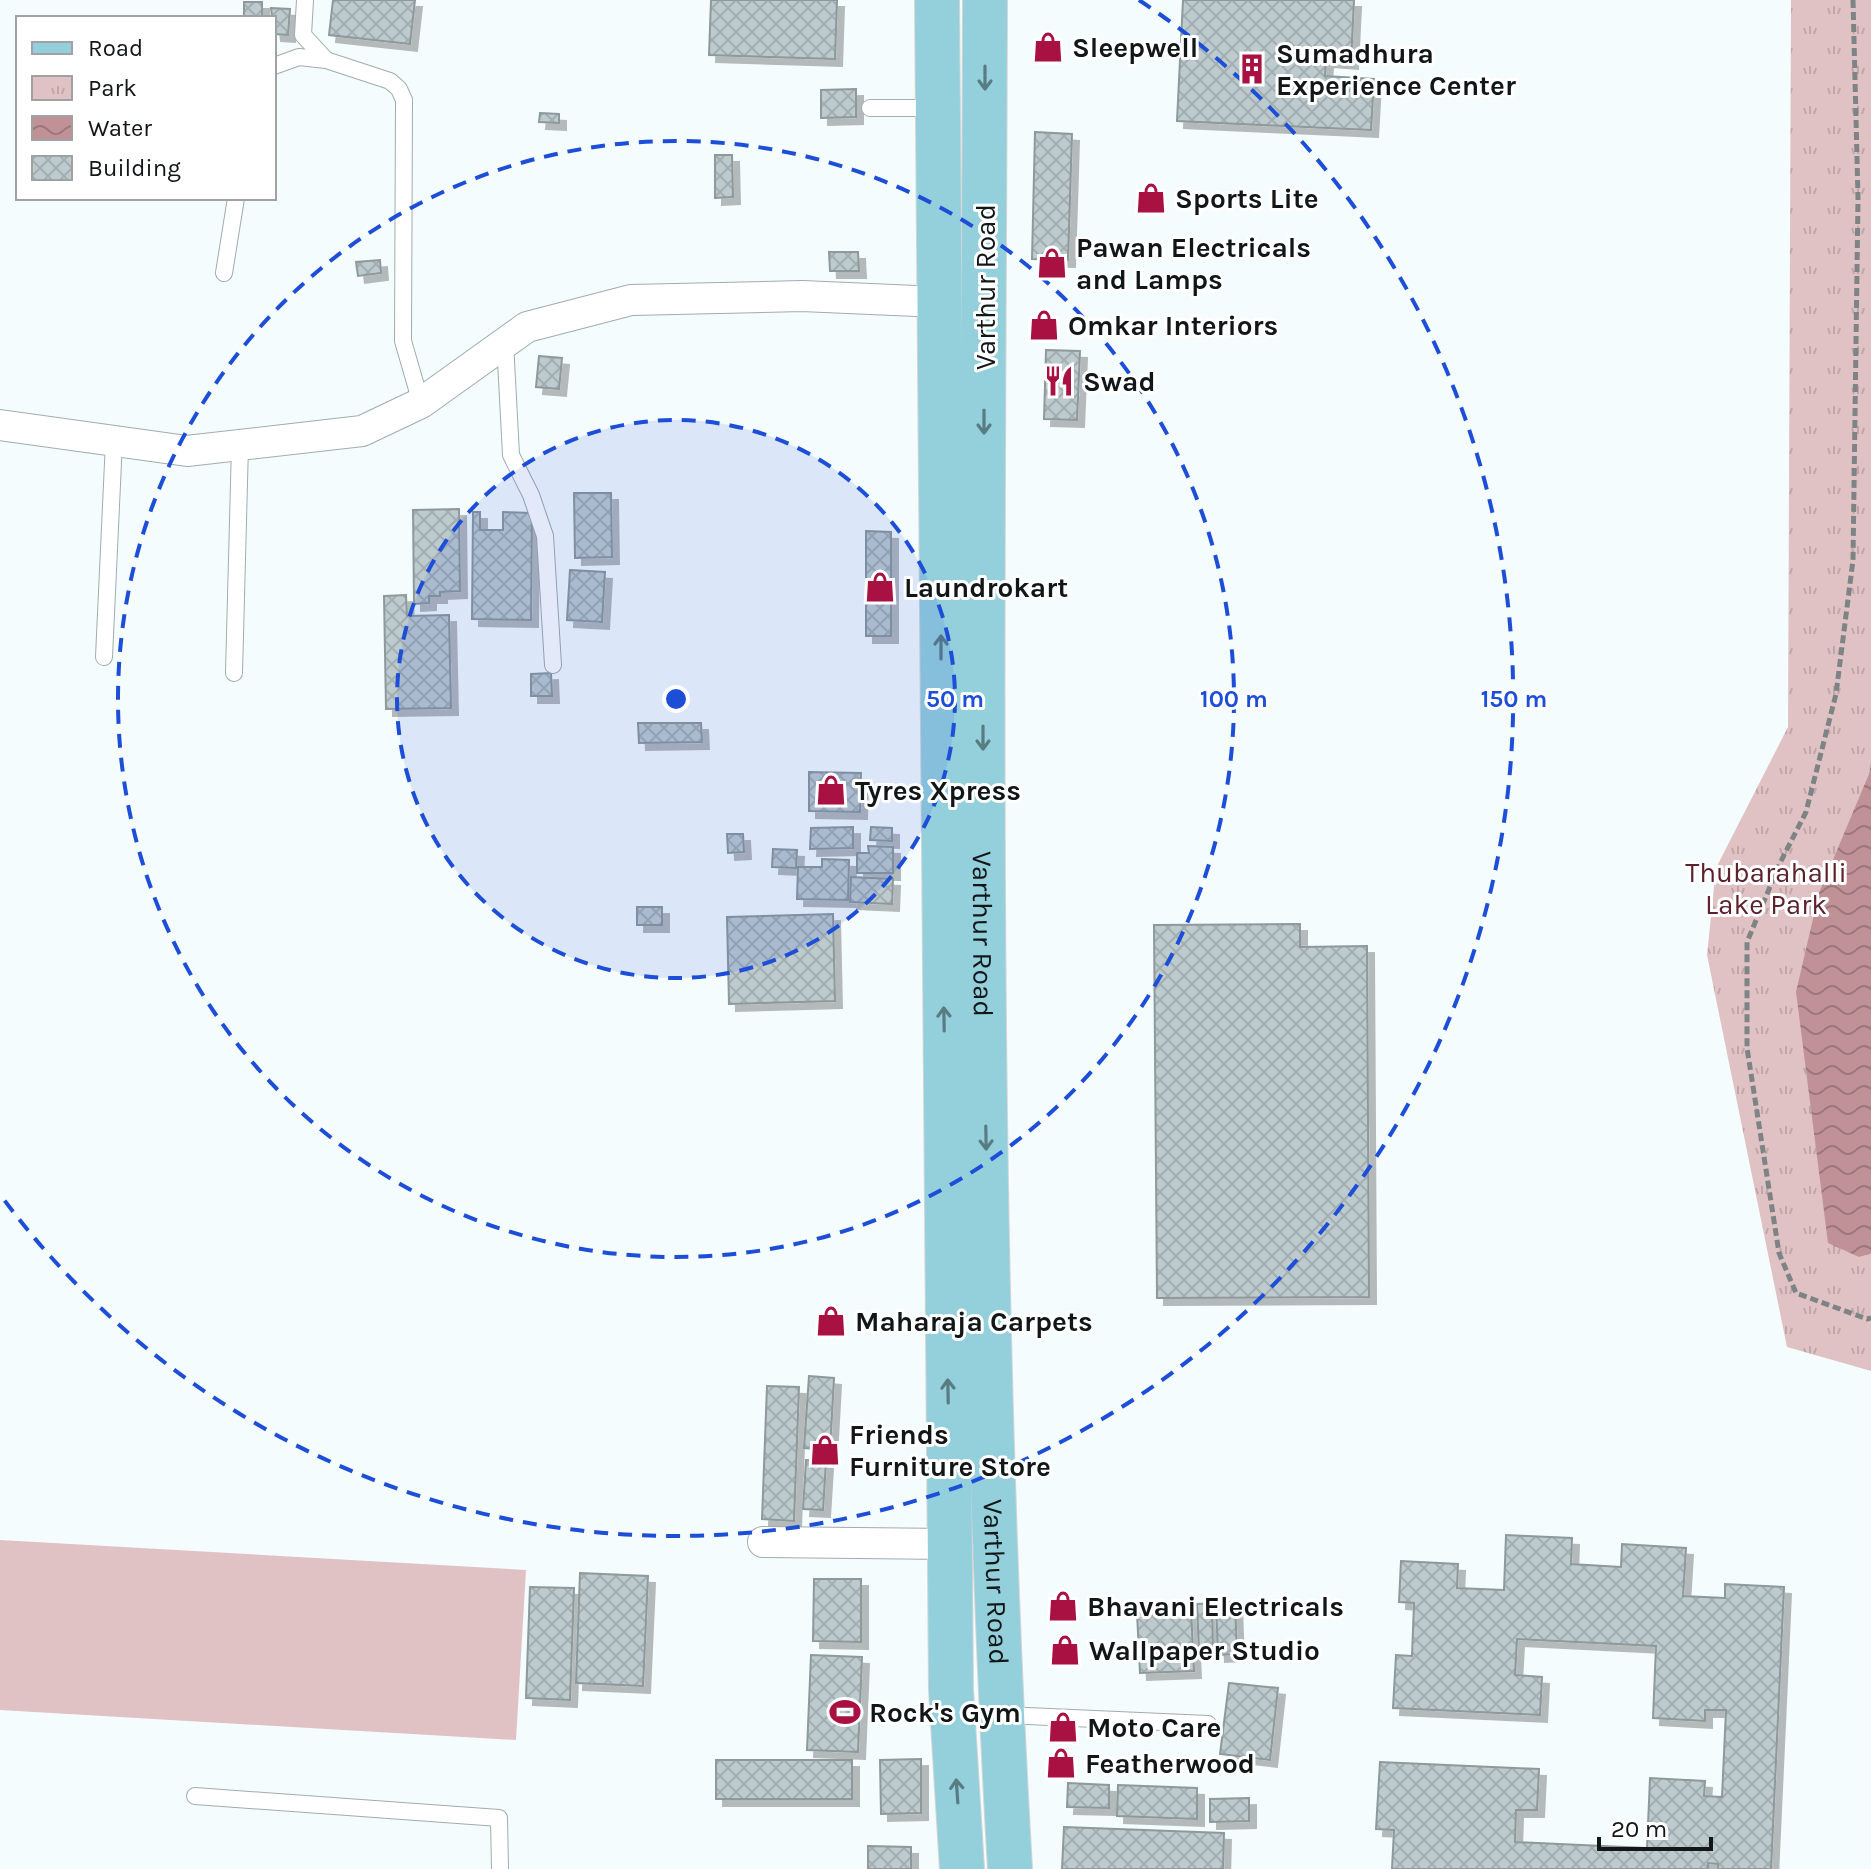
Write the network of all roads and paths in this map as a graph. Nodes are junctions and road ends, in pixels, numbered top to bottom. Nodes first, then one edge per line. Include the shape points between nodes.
1 (305, 0) edge
2 (937, 0) edge
3 (985, 0) edge
4 (1853, 0) edge
5 (326, 60) junction
6 (276, 65) edge
7 (870, 108) dead end
8 (938, 108) junction
9 (236, 200) edge
10 (224, 273) dead end
11 (939, 302) junction
12 (505, 342) junction
13 (421, 403) junction
14 (0, 425) edge
15 (114, 441) junction
16 (240, 445) junction
17 (104, 657) dead end
18 (553, 665) dead end
19 (234, 673) dead end
20 (965, 1082) junction
21 (1871, 1318) edge
22 (763, 1542) dead end
23 (950, 1544) junction
24 (1001, 1714) junction
25 (1208, 1724) dead end
26 (195, 1796) dead end
27 (500, 1869) edge
28 (962, 1869) edge
29 (1010, 1869) edge

1 - 5 lane via 303,35
2 - 8 main road, Varthur Road
3 -> 20 main road, Varthur Road
4 - 21 path via 1858,198 1853,560 1836,694 1806,812 1747,942 1747,1048 1779,1253 1796,1293
5 - 6 lane via 299,57
5 - 13 lane via 390,81 404,100 403,341
7 - 8 lane
8 - 11 main road, Varthur Road
9 - 10 lane
11 - 12 street via 802,296 631,300 527,327
20 -> 11 main road, Varthur Road
12 - 13 street
12 - 18 lane via 511,455 545,536
13 - 16 street via 362,431
14 - 15 street
15 - 16 street via 187,451
15 - 17 lane
16 - 19 lane
23 -> 20 main road, Varthur Road
20 -> 24 main road, Varthur Road
22 - 23 street
28 -> 23 main road, Varthur Road via 951,1690
24 - 25 lane
24 - 29 main road, Varthur Road
26 - 27 lane via 499,1818

